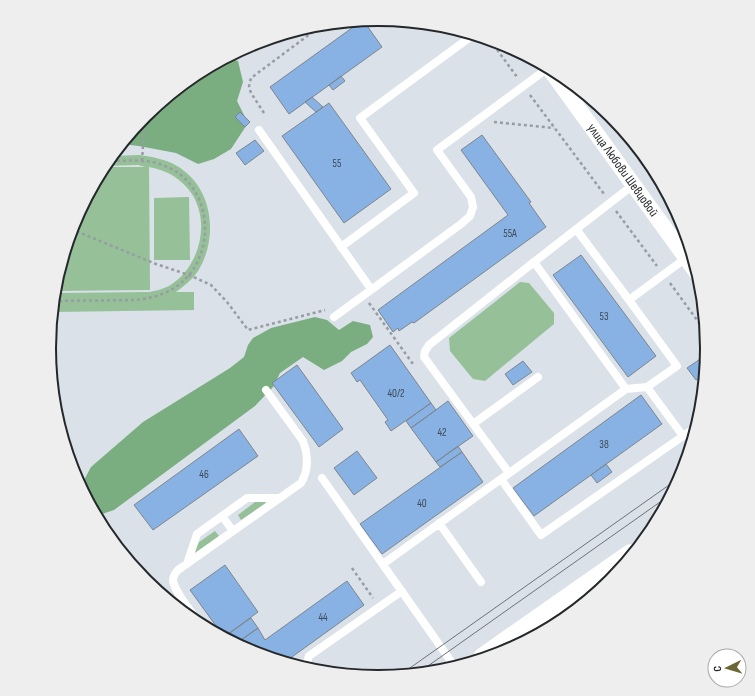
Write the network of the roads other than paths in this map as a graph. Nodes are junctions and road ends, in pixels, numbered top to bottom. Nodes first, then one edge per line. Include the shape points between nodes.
1 (468, 39) edge
2 (543, 72) edge
3 (559, 82) edge
4 (259, 130) dead end
5 (633, 185) junction
6 (576, 229) junction
7 (341, 247) junction
8 (684, 250) edge
9 (685, 251) edge
10 (534, 262) junction
11 (371, 289) junction
12 (629, 300) junction
13 (334, 316) dead end
14 (538, 377) dead end
15 (648, 387) junction
16 (626, 389) junction
17 (266, 390) dead end
18 (473, 424) junction
19 (689, 432) edge
20 (683, 436) junction
21 (509, 473) junction
22 (322, 478) dead end
23 (502, 478) junction
24 (280, 498) junction
25 (222, 516) junction
26 (439, 523) junction
27 (233, 531) junction
28 (187, 564) junction
29 (383, 564) junction
30 (613, 568) edge
31 (481, 582) dead end
32 (402, 591) junction
33 (190, 610) edge
34 (505, 643) edge
35 (451, 661) edge
36 (307, 662) edge

1 - 7 lane via 360,118 414,193
2 - 11 lane via 437,150 472,197 473,207 470,216
3 - 5 street, улица Любови Шевцовой
4 - 7 lane
5 - 6 lane
5 - 8 street, улица Любови Шевцовой
6 - 10 lane
6 - 12 lane
7 - 11 lane
9 - 12 lane via 664,274
10 - 16 lane
10 - 18 lane via 424,351 424,357
11 - 13 lane
12 - 15 lane via 677,366
14 - 18 lane
15 - 16 lane
15 - 20 lane
16 - 21 lane
17 - 24 lane via 303,441 306,451 305,477 301,483
18 - 21 lane
19 - 20 lane
20 - 23 lane via 541,535
21 - 23 lane
22 - 29 lane
23 - 26 lane
24 - 25 lane via 247,498
24 - 27 lane
25 - 27 lane
25 - 28 lane via 197,534
26 - 29 lane
26 - 31 lane
27 - 28 lane
28 - 33 lane via 175,573 173,583
29 - 32 lane
30 - 34 main road
32 - 35 lane
32 - 36 lane via 309,656

